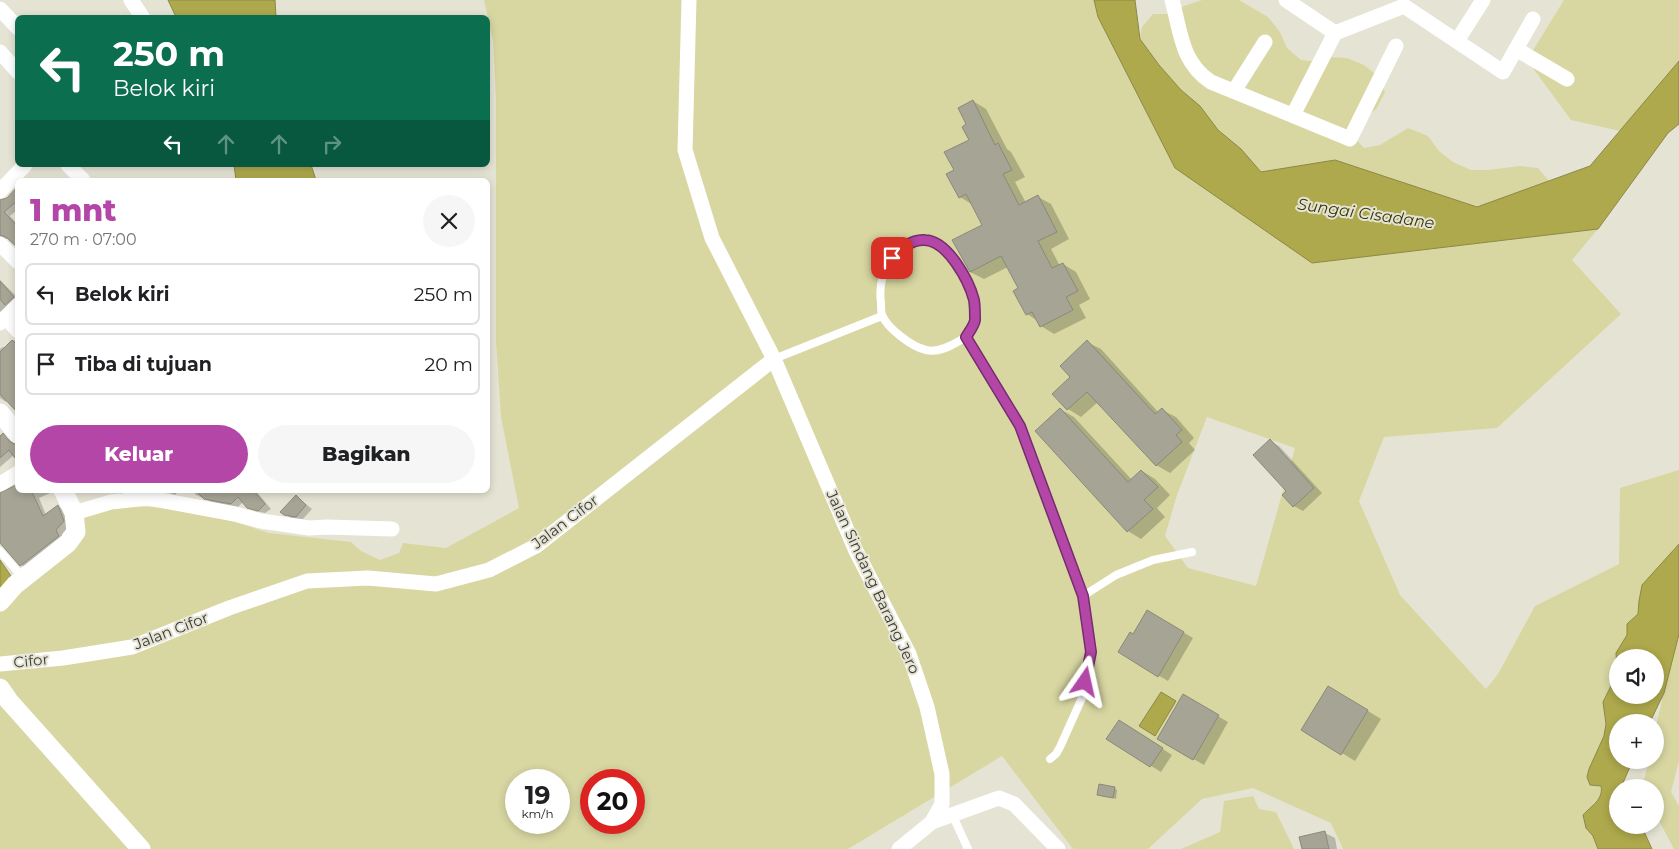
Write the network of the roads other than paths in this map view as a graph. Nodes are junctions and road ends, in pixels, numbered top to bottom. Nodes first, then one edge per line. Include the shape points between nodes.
1 (131, 0) edge
2 (689, 0) edge
3 (1172, 0) edge
4 (1286, 0) edge
5 (1483, 0) edge
6 (0, 9) edge
7 (141, 15) edge
8 (1532, 19) dead end
9 (15, 25) edge
10 (1335, 33) junction
11 (1458, 41) junction
12 (1265, 42) dead end
13 (1396, 46) dead end
14 (1516, 48) junction
15 (0, 52) edge
16 (15, 69) edge
17 (1568, 79) dead end
18 (1234, 91) junction
19 (1293, 115) junction
20 (23, 167) edge
21 (70, 167) edge
22 (81, 178) edge
23 (0, 191) edge
24 (0, 244) edge
25 (15, 259) edge
26 (15, 308) edge
27 (882, 316) junction
28 (3, 320) edge
29 (15, 329) edge
30 (966, 337) junction
31 (774, 359) junction
32 (0, 413) edge
33 (15, 429) edge
34 (15, 475) edge
35 (0, 484) edge
36 (64, 493) edge
37 (74, 512) junction
38 (392, 529) dead end
39 (0, 551) edge
40 (1192, 552) dead end
41 (23, 578) junction
42 (1083, 596) junction
43 (0, 602) edge
44 (63, 658) joint
45 (0, 664) edge
46 (0, 688) edge
47 (1050, 759) dead end
48 (941, 816) junction
49 (141, 849) edge
50 (899, 849) edge
51 (968, 849) edge
52 (1058, 849) edge

1 - 7 street
2 - 31 street, Jalan Sindang Barang Jero via 685,150 712,238
3 - 18 street via 1191,64 1211,82
4 - 10 street
5 - 11 street
6 - 9 street
8 - 14 street
10 - 11 street via 1404,6
10 - 19 street
11 - 14 street via 1503,72
12 - 18 street
13 - 19 street via 1350,139
14 - 17 street
15 - 16 street
18 - 19 street
20 - 23 street
21 - 22 street
24 - 25 street
26 - 28 street
27 - 30 lane via 895,332 927,351 948,348
27 - 30 lane via 882,275 902,248 926,240 943,246 960,269 974,301 975,322
27 - 31 lane, Jalan Cifor
28 - 29 street
30 - 42 lane via 1020,426
31 - 44 street, Jalan Cifor via 536,546 489,570 436,584 368,578 307,581 132,646
31 - 48 street, Jalan Sindang Barang Jero via 856,551 909,654 927,707 942,774
32 - 33 street
34 - 35 street
36 - 37 street
37 - 38 street via 111,502 148,498 309,528
37 - 41 street via 76,532
39 - 41 lane
40 - 42 lane via 1153,560 1116,576
41 - 43 street
42 - 47 lane via 1091,652 1082,698 1056,754
44 - 45 street, Cifor
46 - 49 street
48 - 50 street
48 - 51 lane
48 - 52 street via 999,798 1014,804

